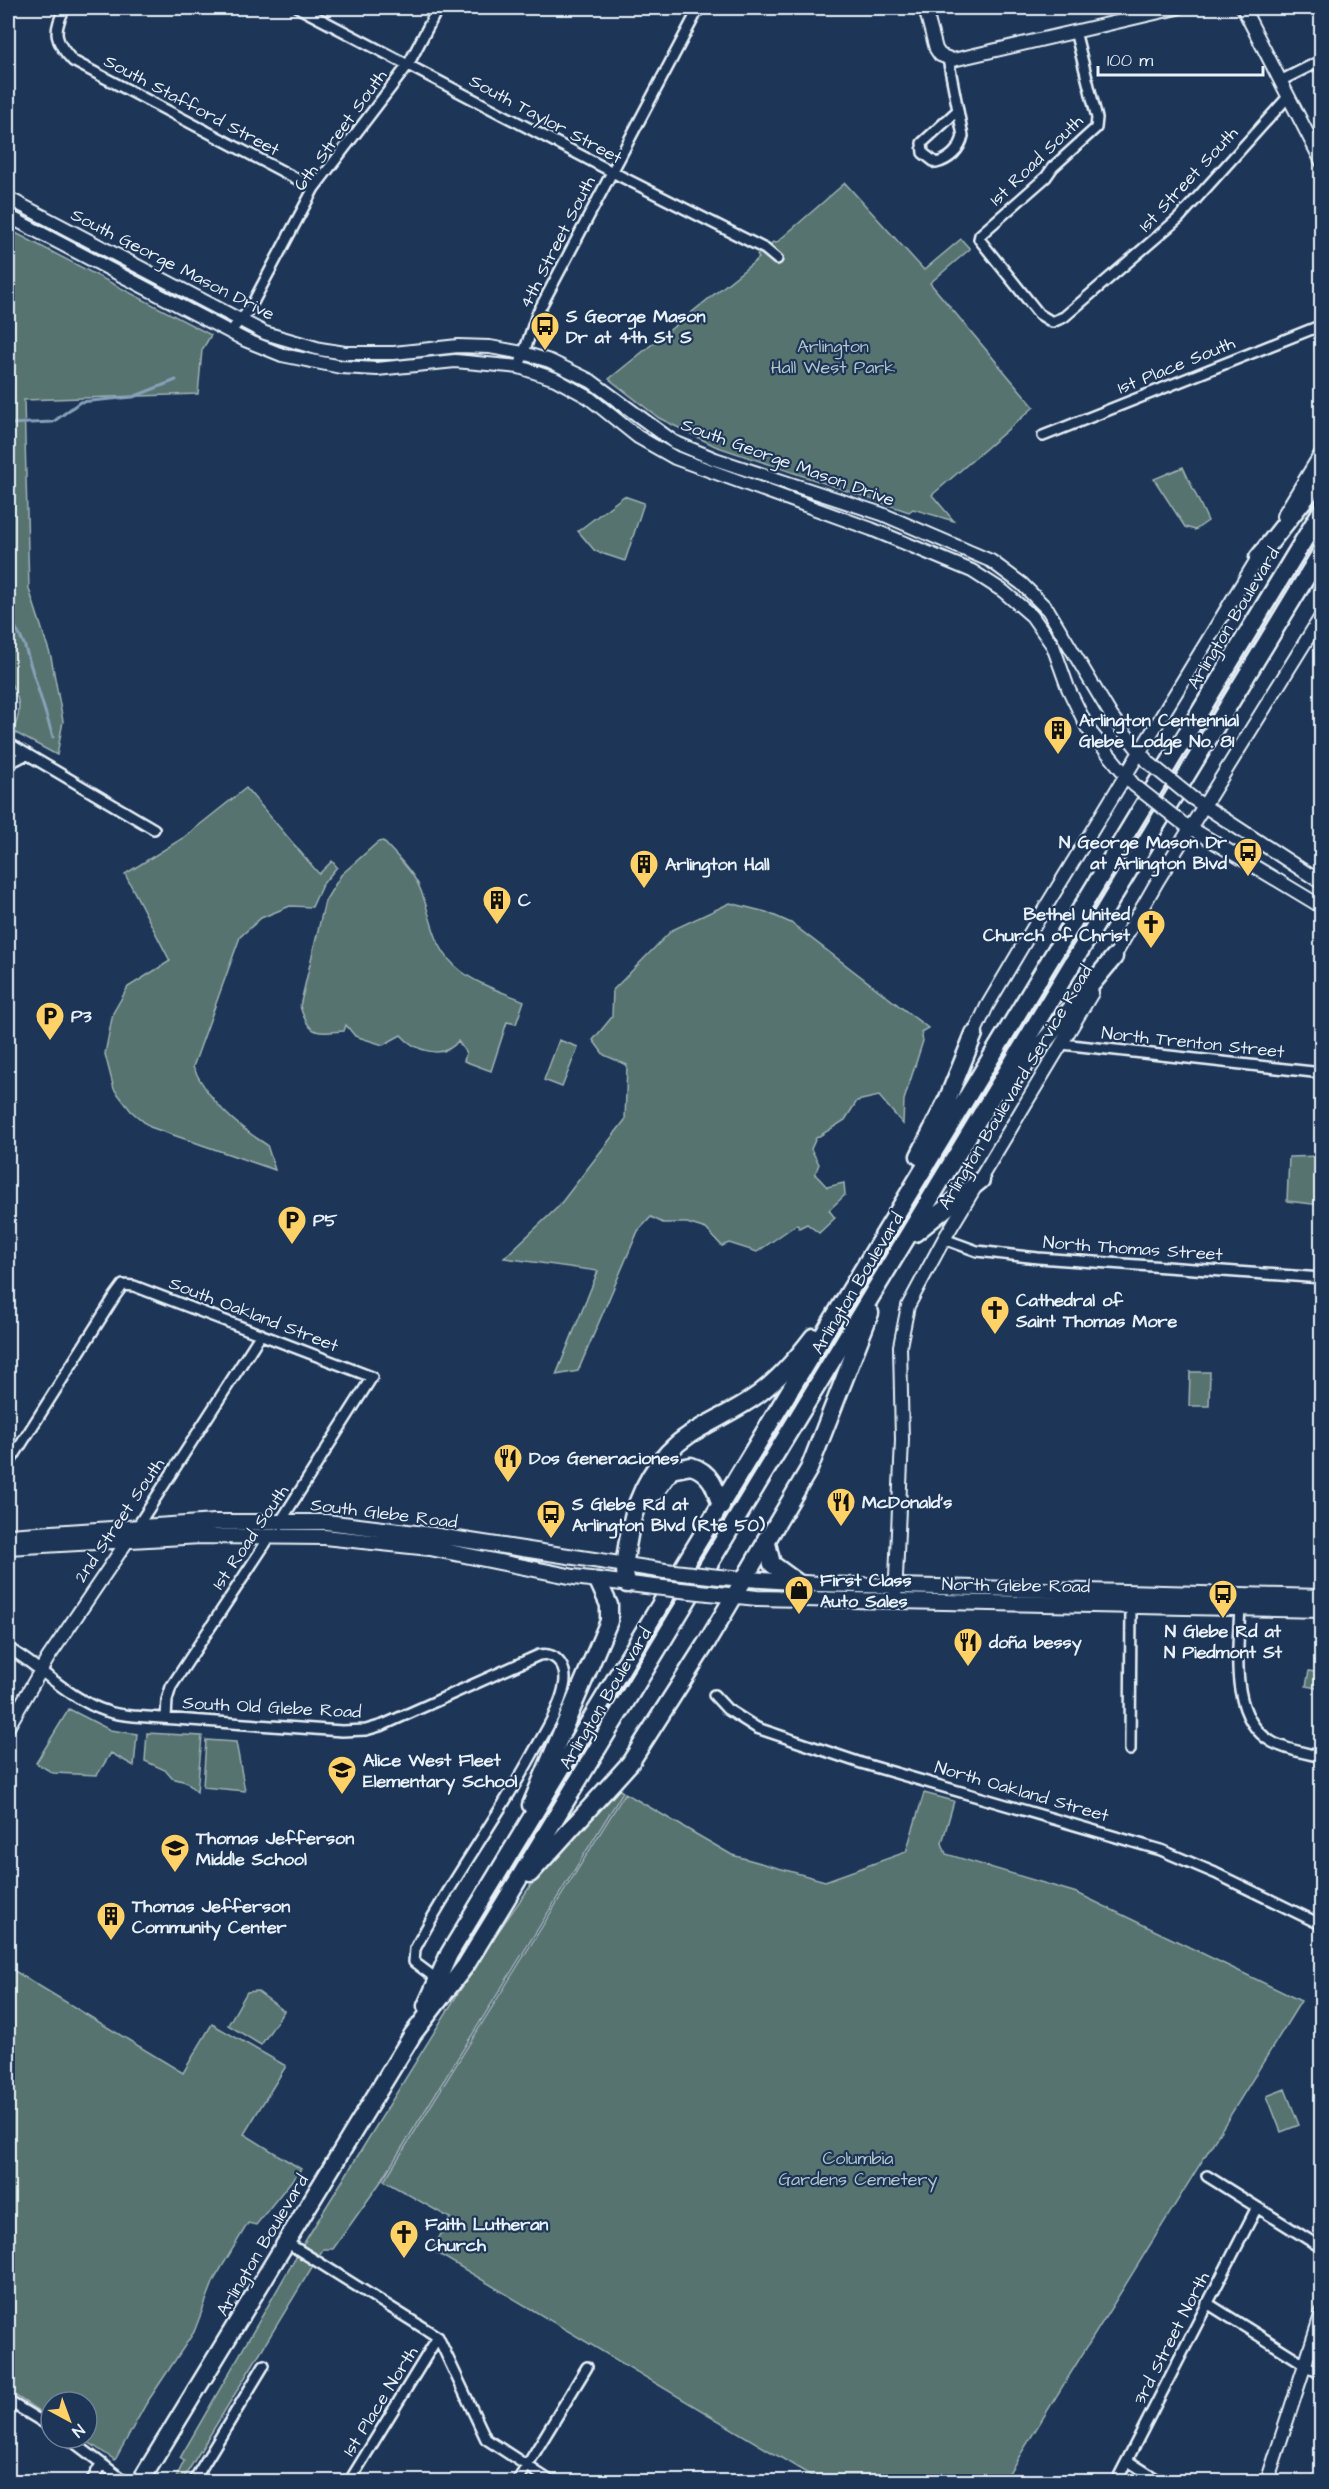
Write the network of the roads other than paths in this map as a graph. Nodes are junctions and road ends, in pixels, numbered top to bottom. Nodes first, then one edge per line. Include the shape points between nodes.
1 (64, 8) edge
2 (299, 8) edge
3 (438, 8) edge
4 (699, 8) edge
5 (925, 8) edge
6 (1177, 8) edge
7 (1243, 8) edge
8 (1075, 31) junction
9 (948, 59) junction
10 (1322, 60) edge
11 (408, 65) junction
12 (1280, 81) junction
13 (1287, 98) junction
14 (956, 112) junction
15 (1322, 162) edge
16 (612, 172) junction
17 (314, 188) junction
18 (8, 198) edge
19 (8, 216) edge
20 (777, 259) dead end
21 (240, 321) junction
22 (1052, 322) joint
23 (1322, 325) edge
24 (230, 332) junction
25 (524, 353) junction
26 (519, 367) junction
27 (1043, 436) dead end
28 (1322, 452) edge
29 (1322, 477) edge
30 (1322, 510) edge
31 (1322, 551) edge
32 (1258, 558) junction
33 (1322, 615) edge
34 (8, 743) edge
35 (27, 754) junction
36 (1144, 758) junction
37 (8, 764) edge
38 (1130, 781) junction
39 (1204, 807) junction
40 (1186, 825) junction
41 (154, 829) dead end
42 (1322, 883) edge
43 (1322, 907) edge
44 (1114, 957) junction
45 (974, 1034) joint
46 (1062, 1044) junction
47 (1322, 1073) edge
48 (974, 1125) junction
49 (981, 1180) junction
50 (902, 1202) junction
51 (944, 1239) junction
52 (905, 1241) junction
53 (860, 1277) junction
54 (1322, 1278) edge
55 (882, 1279) junction
56 (261, 1334) junction
57 (372, 1377) joint
58 (8, 1465) edge
59 (721, 1507) junction
60 (280, 1522) junction
61 (133, 1533) junction
62 (271, 1534) junction
63 (8, 1536) edge
64 (766, 1539) junction
65 (431, 1541) junction
66 (8, 1547) edge
67 (536, 1553) junction
68 (630, 1567) junction
69 (533, 1568) junction
70 (719, 1577) joint
71 (742, 1580) junction
72 (598, 1581) junction
73 (798, 1583) junction
74 (627, 1584) junction
75 (709, 1593) joint
76 (896, 1593) junction
77 (734, 1596) junction
78 (1322, 1597) edge
79 (1132, 1598) junction
80 (1240, 1602) junction
81 (1322, 1610) edge
82 (8, 1648) edge
83 (539, 1655) joint
84 (41, 1670) junction
85 (714, 1695) dead end
86 (166, 1718) junction
87 (8, 1727) edge
88 (1130, 1750) dead end
89 (1322, 1757) edge
90 (516, 1844) junction
91 (504, 1903) junction
92 (1322, 1925) edge
93 (438, 1980) junction
94 (416, 2028) junction
95 (1207, 2176) dead end
96 (1256, 2209) junction
97 (286, 2242) junction
98 (1322, 2248) edge
99 (1207, 2303) junction
100 (1322, 2312) edge
101 (438, 2337) junction
102 (264, 2365) dead end
103 (1305, 2365) junction
104 (587, 2367) dead end
105 (1322, 2375) edge
106 (8, 2401) edge
107 (39, 2420) edge
108 (84, 2450) edge
109 (1128, 2461) junction
110 (102, 2464) junction
111 (527, 2466) junction
112 (144, 2476) edge
113 (91, 2481) edge
114 (126, 2481) edge
115 (193, 2481) edge
116 (349, 2481) edge
117 (517, 2481) edge
118 (552, 2481) edge
119 (1116, 2481) edge
120 (1161, 2481) edge
121 (1267, 2481) edge

1 - 17 street, South Stafford Street via 57,22 59,46 73,61
2 - 11 street, South Taylor Street
3 - 11 street, 6th Street South
4 - 16 street, 4th Street South
5 - 9 main road via 936,49
6 - 8 main road
7 - 12 main road
8 - 9 main road
8 - 22 street, 1st Road South via 1097,118 1096,128 980,235 980,243 1039,314
9 - 14 street
10 - 12 street
11 - 16 street, South Taylor Street
11 - 17 street, 6th Street South
12 - 13 main road
13 - 15 main road
13 - 22 street, 1st Street South via 1167,230 1064,317
14 - 14 street via 922,143 923,153 931,161 941,162 962,143
16 - 20 street, South Taylor Street via 765,249
16 - 25 street, 4th Street South via 537,314
17 - 21 street, 6th Street South
18 - 21 main road, South George Mason Drive
19 - 24 main road, South George Mason Drive
21 - 24 street, 6th Street South
21 - 25 main road, South George Mason Drive via 292,342 345,353 458,346
23 - 27 street, 1st Place South
24 - 26 main road, South George Mason Drive via 282,355 341,367 377,369 455,361
25 - 26 street, 4th Street South
25 - 36 main road, South George Mason Drive via 591,381 674,442 882,514 991,561 1048,610 1112,717
26 - 38 main road, South George Mason Drive via 555,379 588,397 639,437 675,458 923,550 972,571 1003,591 1032,616 1053,646 1088,729
28 - 32 main road
29 - 32 highway
30 - 50 highway, Arlington Boulevard
31 - 48 highway, Arlington Boulevard
32 - 36 main road
33 - 39 main road, Arlington Boulevard Service Road
34 - 35 street
35 - 37 street
35 - 41 street
36 - 38 main road
36 - 39 main road, South George Mason Drive, bridge
38 - 40 main road, South George Mason Drive, bridge
38 - 45 main road via 1037,921
39 - 40 main road, Arlington Boulevard Service Road
39 - 42 main road, South George Mason Drive
40 - 43 main road, South George Mason Drive
40 - 44 main road, Arlington Boulevard Service Road
44 - 46 main road, Arlington Boulevard Service Road
44 - 48 highway
45 - 50 highway via 948,1098 903,1186
46 - 47 street, North Trenton Street
46 - 49 main road, Arlington Boulevard Service Road
48 - 52 highway, Arlington Boulevard
49 - 51 main road, Arlington Boulevard Service Road
49 - 52 highway
50 - 53 highway, Arlington Boulevard
51 - 54 street, North Thomas Street via 977,1251 1038,1258
51 - 76 main road, Arlington Boulevard Service Road via 917,1286 903,1326
52 - 55 highway, Arlington Boulevard
53 - 59 highway, Arlington Boulevard
53 - 68 highway via 779,1377 747,1402 688,1436 661,1461 638,1502
55 - 64 highway via 814,1458
55 - 91 highway, Arlington Boulevard
56 - 57 street, South Oakland Street
56 - 58 street, South Oakland Street via 123,1285
56 - 61 street, 2nd Street South
57 - 60 street, 1st Road South
59 - 68 highway via 715,1486 705,1473 691,1466 671,1470 659,1483 648,1508
59 - 90 highway, Arlington Boulevard
60 - 61 main road, South Glebe Road via 215,1522
60 - 62 street, 1st Road South
60 - 65 main road, South Glebe Road via 326,1522
61 - 62 main road, South Glebe Road
61 - 63 main road, South Glebe Road
61 - 66 main road, South Glebe Road
61 - 84 main road, 2nd Street South
62 - 65 main road, South Glebe Road
62 - 86 street, 1st Road South via 171,1687
64 - 71 highway
64 - 73 highway via 772,1564
65 - 67 main road, South Glebe Road
65 - 69 main road, South Glebe Road
67 - 68 main road, South Glebe Road
67 - 69 main road
68 - 70 main road, South Glebe Road, bridge
68 - 74 highway
69 - 72 main road, South Glebe Road
70 - 71 main road, North Glebe Road
71 - 73 main road, North Glebe Road
71 - 77 highway
72 - 74 main road, South Glebe Road
72 - 90 highway via 609,1605 609,1621
73 - 76 main road, North Glebe Road
74 - 75 main road, South Glebe Road, bridge
75 - 77 main road, North Glebe Road
76 - 77 main road, North Glebe Road
76 - 79 main road, North Glebe Road
77 - 91 highway via 630,1763
78 - 80 main road, North Glebe Road
79 - 80 main road, North Glebe Road
79 - 88 street
80 - 81 main road, North Glebe Road
80 - 89 street via 1243,1710 1272,1742
82 - 84 street, South Old Glebe Road
83 - 86 street, South Old Glebe Road via 366,1730
83 - 93 street, Arlington Boulevard via 550,1655 561,1664 565,1680 562,1696 519,1778 415,1949 414,1962
84 - 86 street, South Old Glebe Road via 58,1685 105,1711
84 - 87 main road, 2nd Street South
85 - 92 street, North Oakland Street via 727,1709 757,1728 861,1763 1161,1850
90 - 93 highway, Arlington Boulevard via 449,1954
91 - 94 highway, Arlington Boulevard via 466,1965
93 - 94 highway, Arlington Boulevard
94 - 97 highway, Arlington Boulevard
95 - 96 street
96 - 98 street
96 - 99 street, 3rd Street North
97 - 101 street
97 - 112 highway, Arlington Boulevard
99 - 103 street
99 - 109 street, 3rd Street North
100 - 103 main road
101 - 111 street via 481,2432 494,2447
101 - 116 street, 1st Place North
102 - 115 street
103 - 105 street
103 - 121 main road
104 - 111 street
106 - 107 street
108 - 110 street
109 - 119 street, 3rd Street North
109 - 120 street
110 - 113 street
110 - 114 street
111 - 117 street
111 - 118 street

